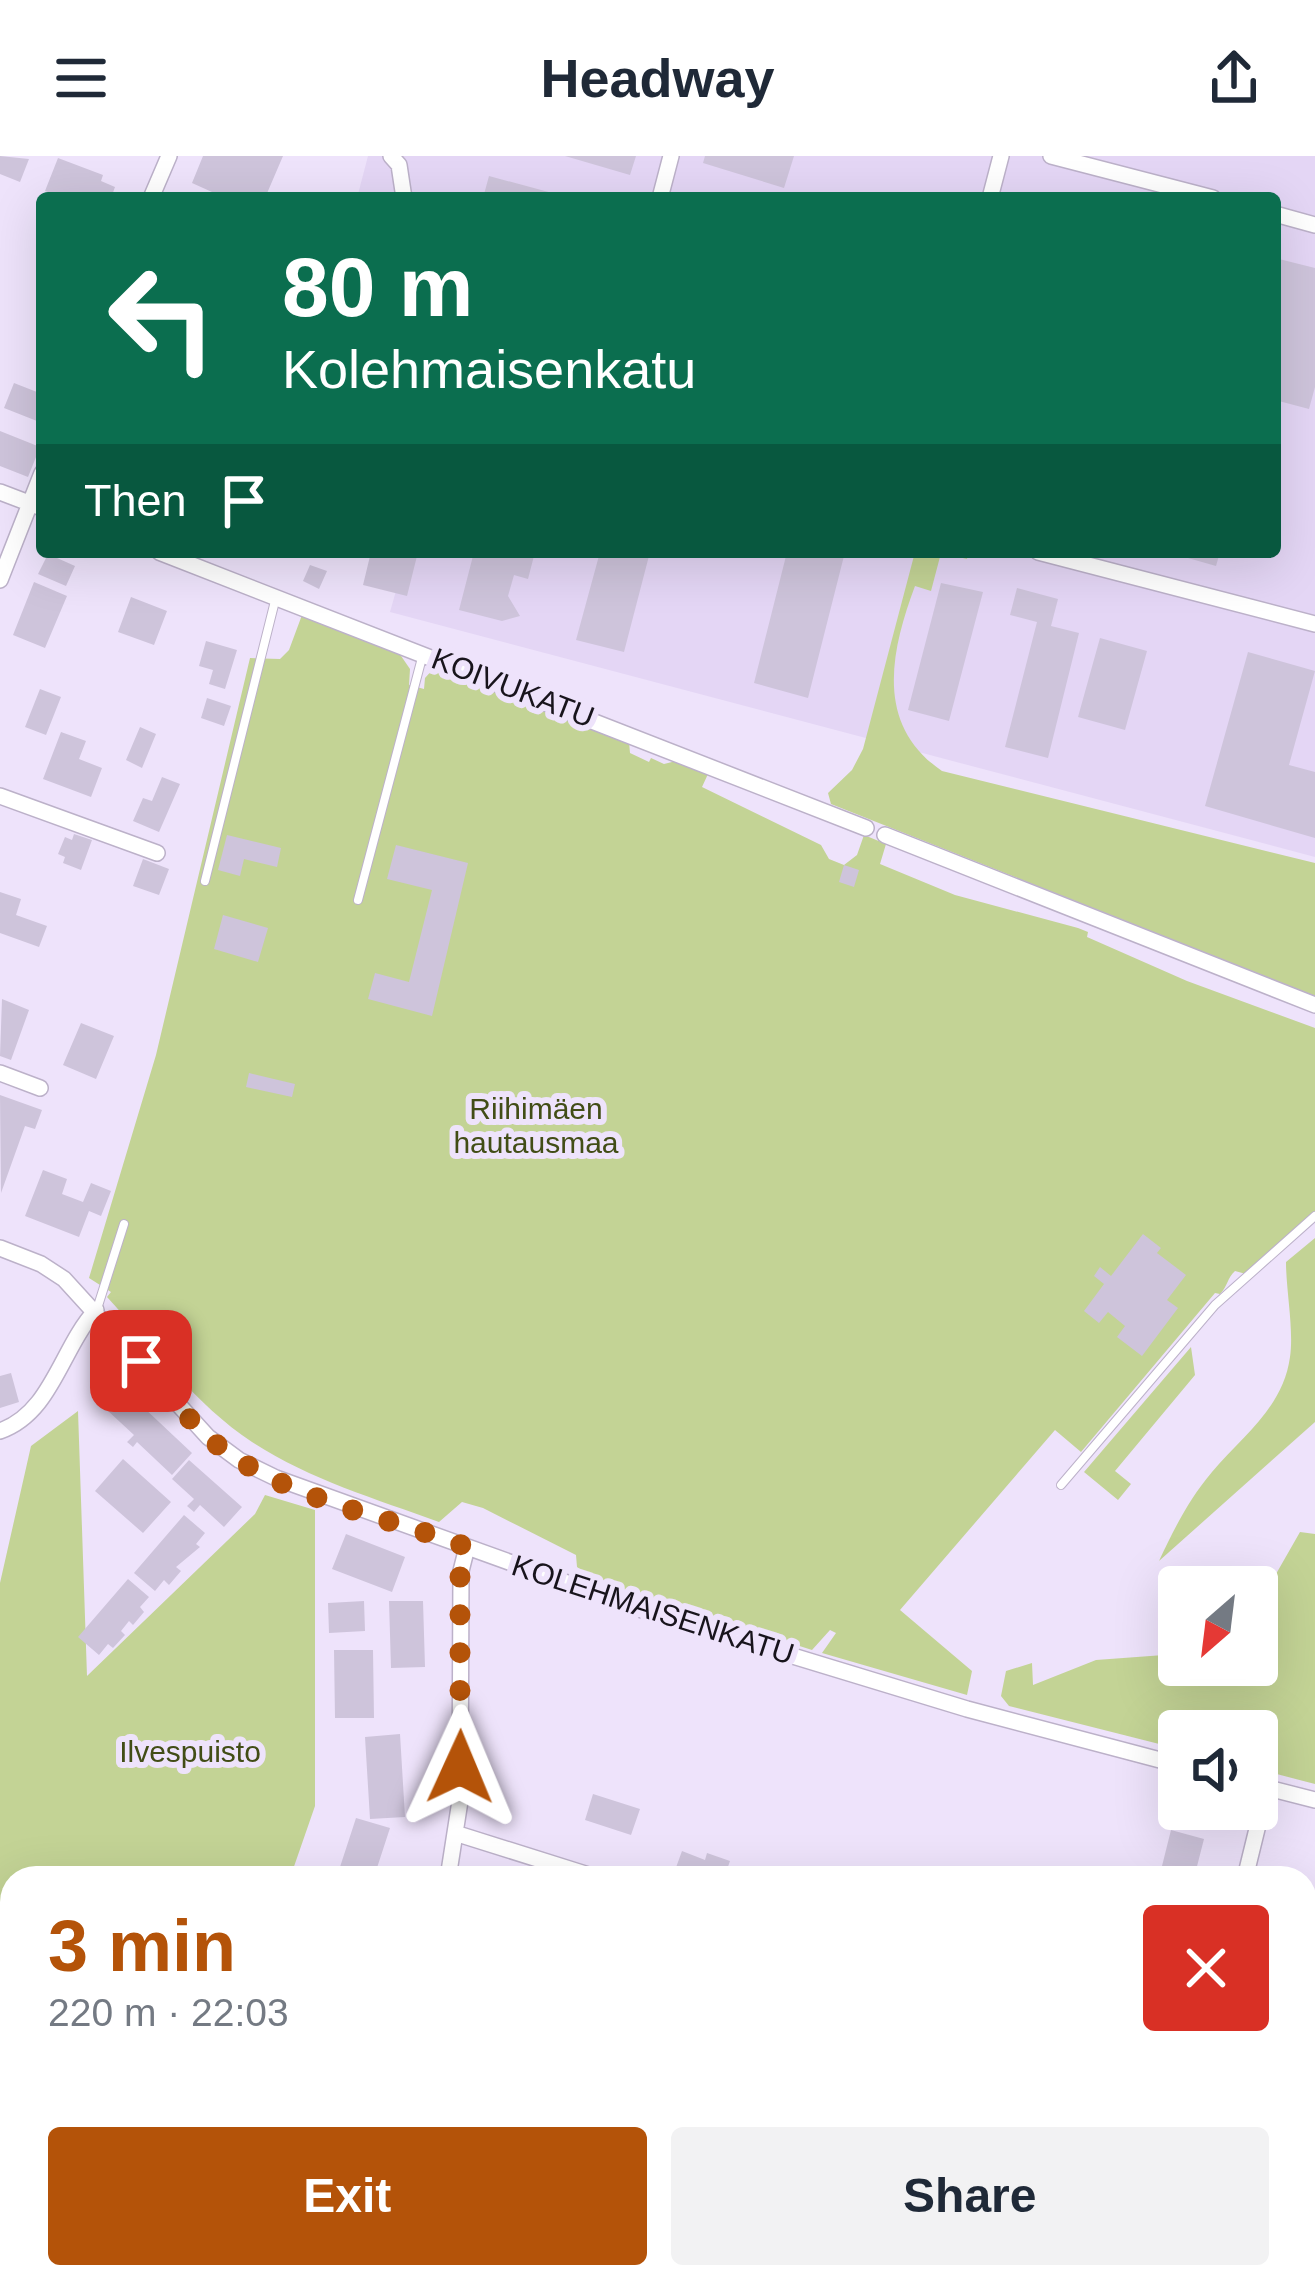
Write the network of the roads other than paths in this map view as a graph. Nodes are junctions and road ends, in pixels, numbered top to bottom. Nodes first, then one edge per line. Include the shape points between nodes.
1 (169, 156) edge
2 (391, 156) edge
3 (671, 156) edge
4 (1001, 156) edge
5 (1051, 156) edge
6 (154, 192) edge
7 (404, 192) edge
8 (662, 192) edge
9 (992, 192) edge
10 (1190, 192) edge
11 (1281, 216) edge
12 (1315, 224) edge
13 (0, 492) edge
14 (36, 506) edge
15 (175, 558) edge
16 (1061, 558) edge
17 (0, 580) edge
18 (276, 596) junction
19 (1315, 623) edge
20 (423, 653) junction
21 (0, 796) edge
22 (866, 828) dead end
23 (885, 835) dead end
24 (157, 853) dead end
25 (205, 881) dead end
26 (358, 900) dead end
27 (1315, 1005) edge
28 (0, 1073) edge
29 (40, 1088) dead end
30 (1315, 1216) edge
31 (124, 1224) dead end
32 (0, 1248) edge
33 (96, 1310) junction
34 (0, 1431) edge
35 (1061, 1485) dead end
36 (467, 1547) junction
37 (1158, 1759) edge
38 (1278, 1790) edge
39 (1315, 1800) edge
40 (1254, 1830) edge
41 (458, 1834) junction
42 (451, 1866) edge
43 (560, 1866) edge
44 (1247, 1866) edge

1 - 6 street
2 - 7 street
3 - 8 street
4 - 9 street
5 - 10 street
11 - 12 street
13 - 14 street
14 - 17 street
15 - 18 street, KOIVUKATU
16 - 19 street
18 - 20 street, KOIVUKATU
18 - 25 lane
20 - 22 street, KOIVUKATU
20 - 26 lane
21 - 24 street
23 - 27 street
28 - 29 street
30 - 35 lane via 1215,1305
31 - 33 lane
32 - 33 street, KOLEHMAISENKATU via 52,1270
33 - 34 street via 30,1415
33 - 36 street, KOLEHMAISENKATU via 223,1450 315,1495
36 - 37 street, KOLEHMAISENKATU via 645,1612
36 - 41 street via 460,1571
38 - 39 street
40 - 44 street
41 - 42 street
41 - 43 street

